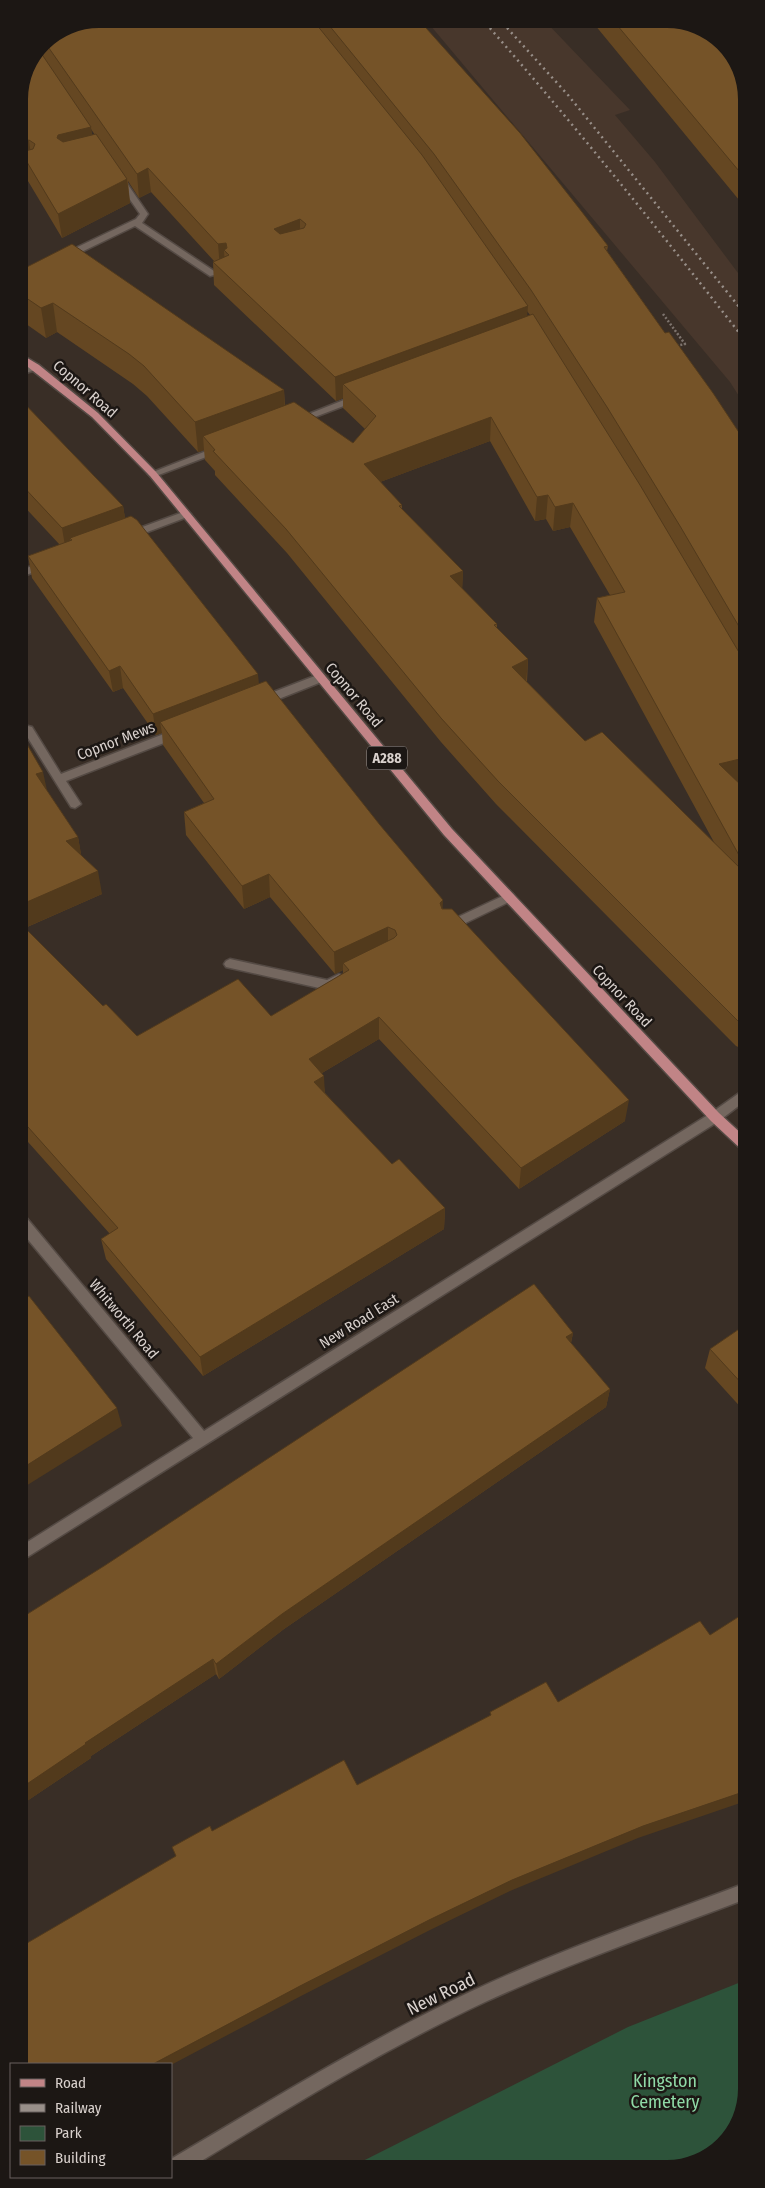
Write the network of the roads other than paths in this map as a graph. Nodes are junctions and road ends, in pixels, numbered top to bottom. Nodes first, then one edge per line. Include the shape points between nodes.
1 (112, 168) edge
2 (32, 169) edge
3 (28, 170) edge
4 (136, 223) junction
5 (60, 260) edge
6 (224, 270) edge
7 (28, 362) edge
8 (36, 367) junction
9 (28, 369) edge
10 (367, 394) edge
11 (283, 425) edge
12 (228, 446) edge
13 (153, 474) junction
14 (186, 514) junction
15 (121, 538) edge
16 (57, 561) edge
17 (28, 571) edge
18 (320, 678) junction
19 (255, 703) edge
20 (190, 728) edge
21 (28, 730) dead end
22 (59, 779) junction
23 (75, 804) dead end
24 (509, 897) junction
25 (447, 928) edge
26 (230, 964) dead end
27 (354, 972) edge
28 (738, 1099) edge
29 (715, 1116) junction
30 (738, 1138) edge
31 (28, 1230) edge
32 (202, 1439) junction
33 (28, 1550) edge
34 (738, 1894) edge
35 (185, 2160) edge

1 - 4 street via 144,214
2 - 3 street
4 - 5 street
4 - 6 street via 213,274
7 - 8 main road, Copnor Road / A288
8 - 9 street
8 - 13 main road, Copnor Road / A288 via 95,416
10 - 11 street
12 - 13 street
13 - 14 main road, Copnor Road / A288
14 - 15 street
14 - 18 main road, Copnor Road / A288
16 - 17 street
18 - 19 street
18 - 24 main road, Copnor Road / A288 via 448,832
20 - 22 street, Copnor Mews
21 - 22 street
22 - 23 street
24 - 25 street
24 - 29 main road, Copnor Road / A288
26 - 27 street via 328,985
28 - 29 street, New Road East
29 - 30 main road, Copnor Road / A288
29 - 32 street, New Road East
31 - 32 street, Whitworth Road
32 - 33 street, New Road East
34 - 35 street, New Road via 540,1969 442,2015

